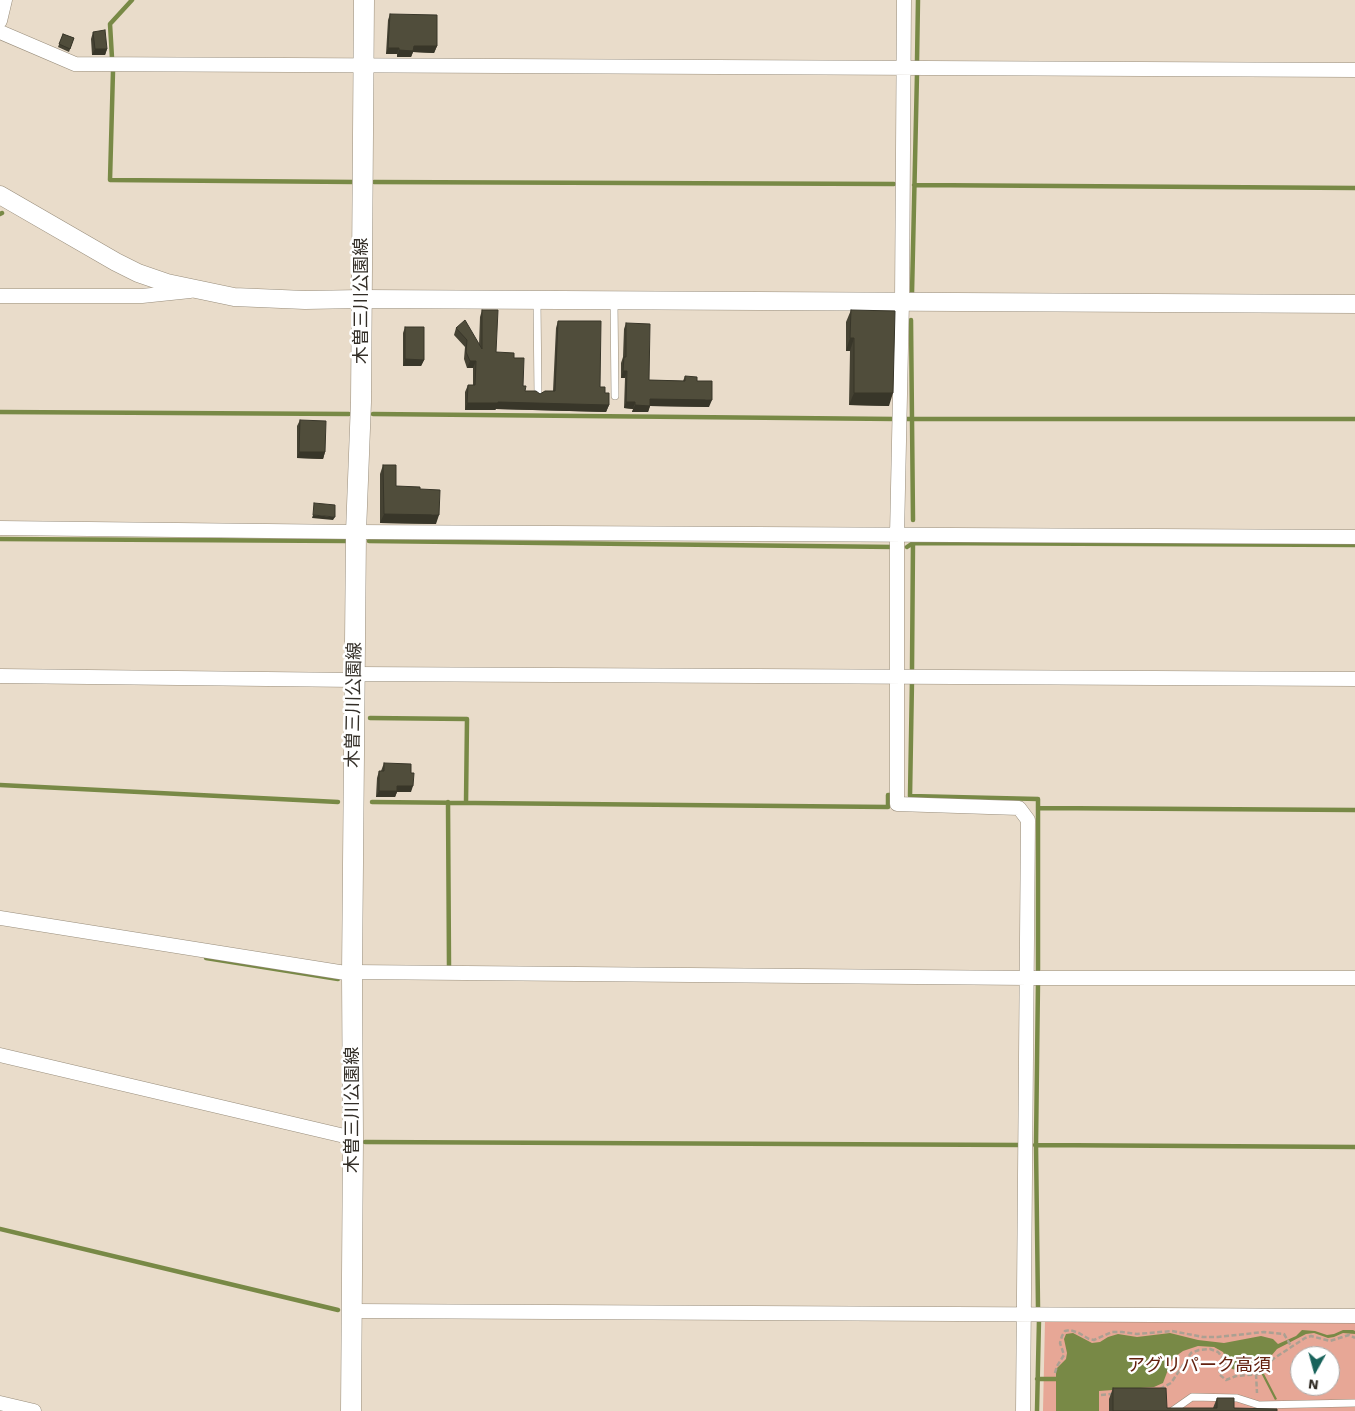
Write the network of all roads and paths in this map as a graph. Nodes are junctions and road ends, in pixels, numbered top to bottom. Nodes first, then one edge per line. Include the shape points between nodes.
1 (5, 0) edge
2 (364, 0) edge
3 (904, 0) edge
4 (0, 21) edge
5 (0, 32) edge
6 (364, 64) junction
7 (903, 67) junction
8 (1355, 70) edge
9 (0, 195) edge
10 (195, 290) junction
11 (0, 296) edge
12 (361, 299) junction
13 (537, 300) junction
14 (614, 300) junction
15 (902, 301) junction
16 (1355, 304) edge
17 (538, 396) edge
18 (615, 396) dead end
19 (0, 528) edge
20 (356, 532) junction
21 (897, 535) junction
22 (1355, 537) edge
23 (0, 676) edge
24 (896, 676) junction
25 (354, 677) junction
26 (1355, 679) edge
27 (0, 918) edge
28 (352, 973) junction
29 (1028, 978) junction
30 (1355, 978) edge
31 (0, 1055) edge
32 (353, 1138) junction
33 (352, 1311) junction
34 (1025, 1315) junction
35 (1355, 1316) edge
36 (1355, 1338) edge
37 (1290, 1345) junction
38 (1055, 1373) dead end
39 (1256, 1374) junction
40 (1157, 1390) edge
41 (1120, 1393) edge
42 (1101, 1395) dead end
43 (0, 1403) edge
44 (1355, 1403) edge
45 (1258, 1405) junction
46 (34, 1411) edge
47 (351, 1411) edge
48 (1024, 1411) edge
49 (1172, 1411) edge

1 - 4 street
2 - 6 main road, 木曽三川公園線
3 - 7 street
5 - 6 street via 75,64
6 - 7 street
6 - 12 main road, 木曽三川公園線
7 - 8 street
7 - 15 street
9 - 10 street via 138,273
10 - 11 street via 142,296
10 - 12 street via 234,297
12 - 13 street
12 - 20 main road, 木曽三川公園線
13 - 14 street
13 - 17 lane
14 - 15 street
14 - 18 lane
15 - 16 street
15 - 21 street
19 - 20 street
20 - 21 street
20 - 25 main road, 木曽三川公園線
21 - 22 street
21 - 24 street
23 - 25 street
24 - 25 street
24 - 26 street
24 - 29 street via 897,804 1019,808 1028,820
25 - 28 main road, 木曽三川公園線
27 - 28 street
28 - 29 street
28 - 32 main road, 木曽三川公園線
29 - 30 street
29 - 34 street
31 - 32 street
32 - 33 main road, 木曽三川公園線
33 - 34 street
33 - 47 main road, 木曽三川公園線
34 - 35 street
34 - 48 street
36 - 37 path via 1350,1335 1330,1341 1311,1336
37 - 38 path via 1284,1334 1264,1332 1218,1337 1172,1331 1112,1332 1094,1340 1070,1330 1062,1336 1060,1343 1064,1355
37 - 39 path via 1260,1374
39 - 40 path via 1223,1379 1219,1374 1226,1362 1218,1352 1199,1350 1191,1353 1171,1383
39 - 45 path
41 - 42 path
43 - 46 street
44 - 45 lane
45 - 49 lane via 1236,1398 1192,1397

